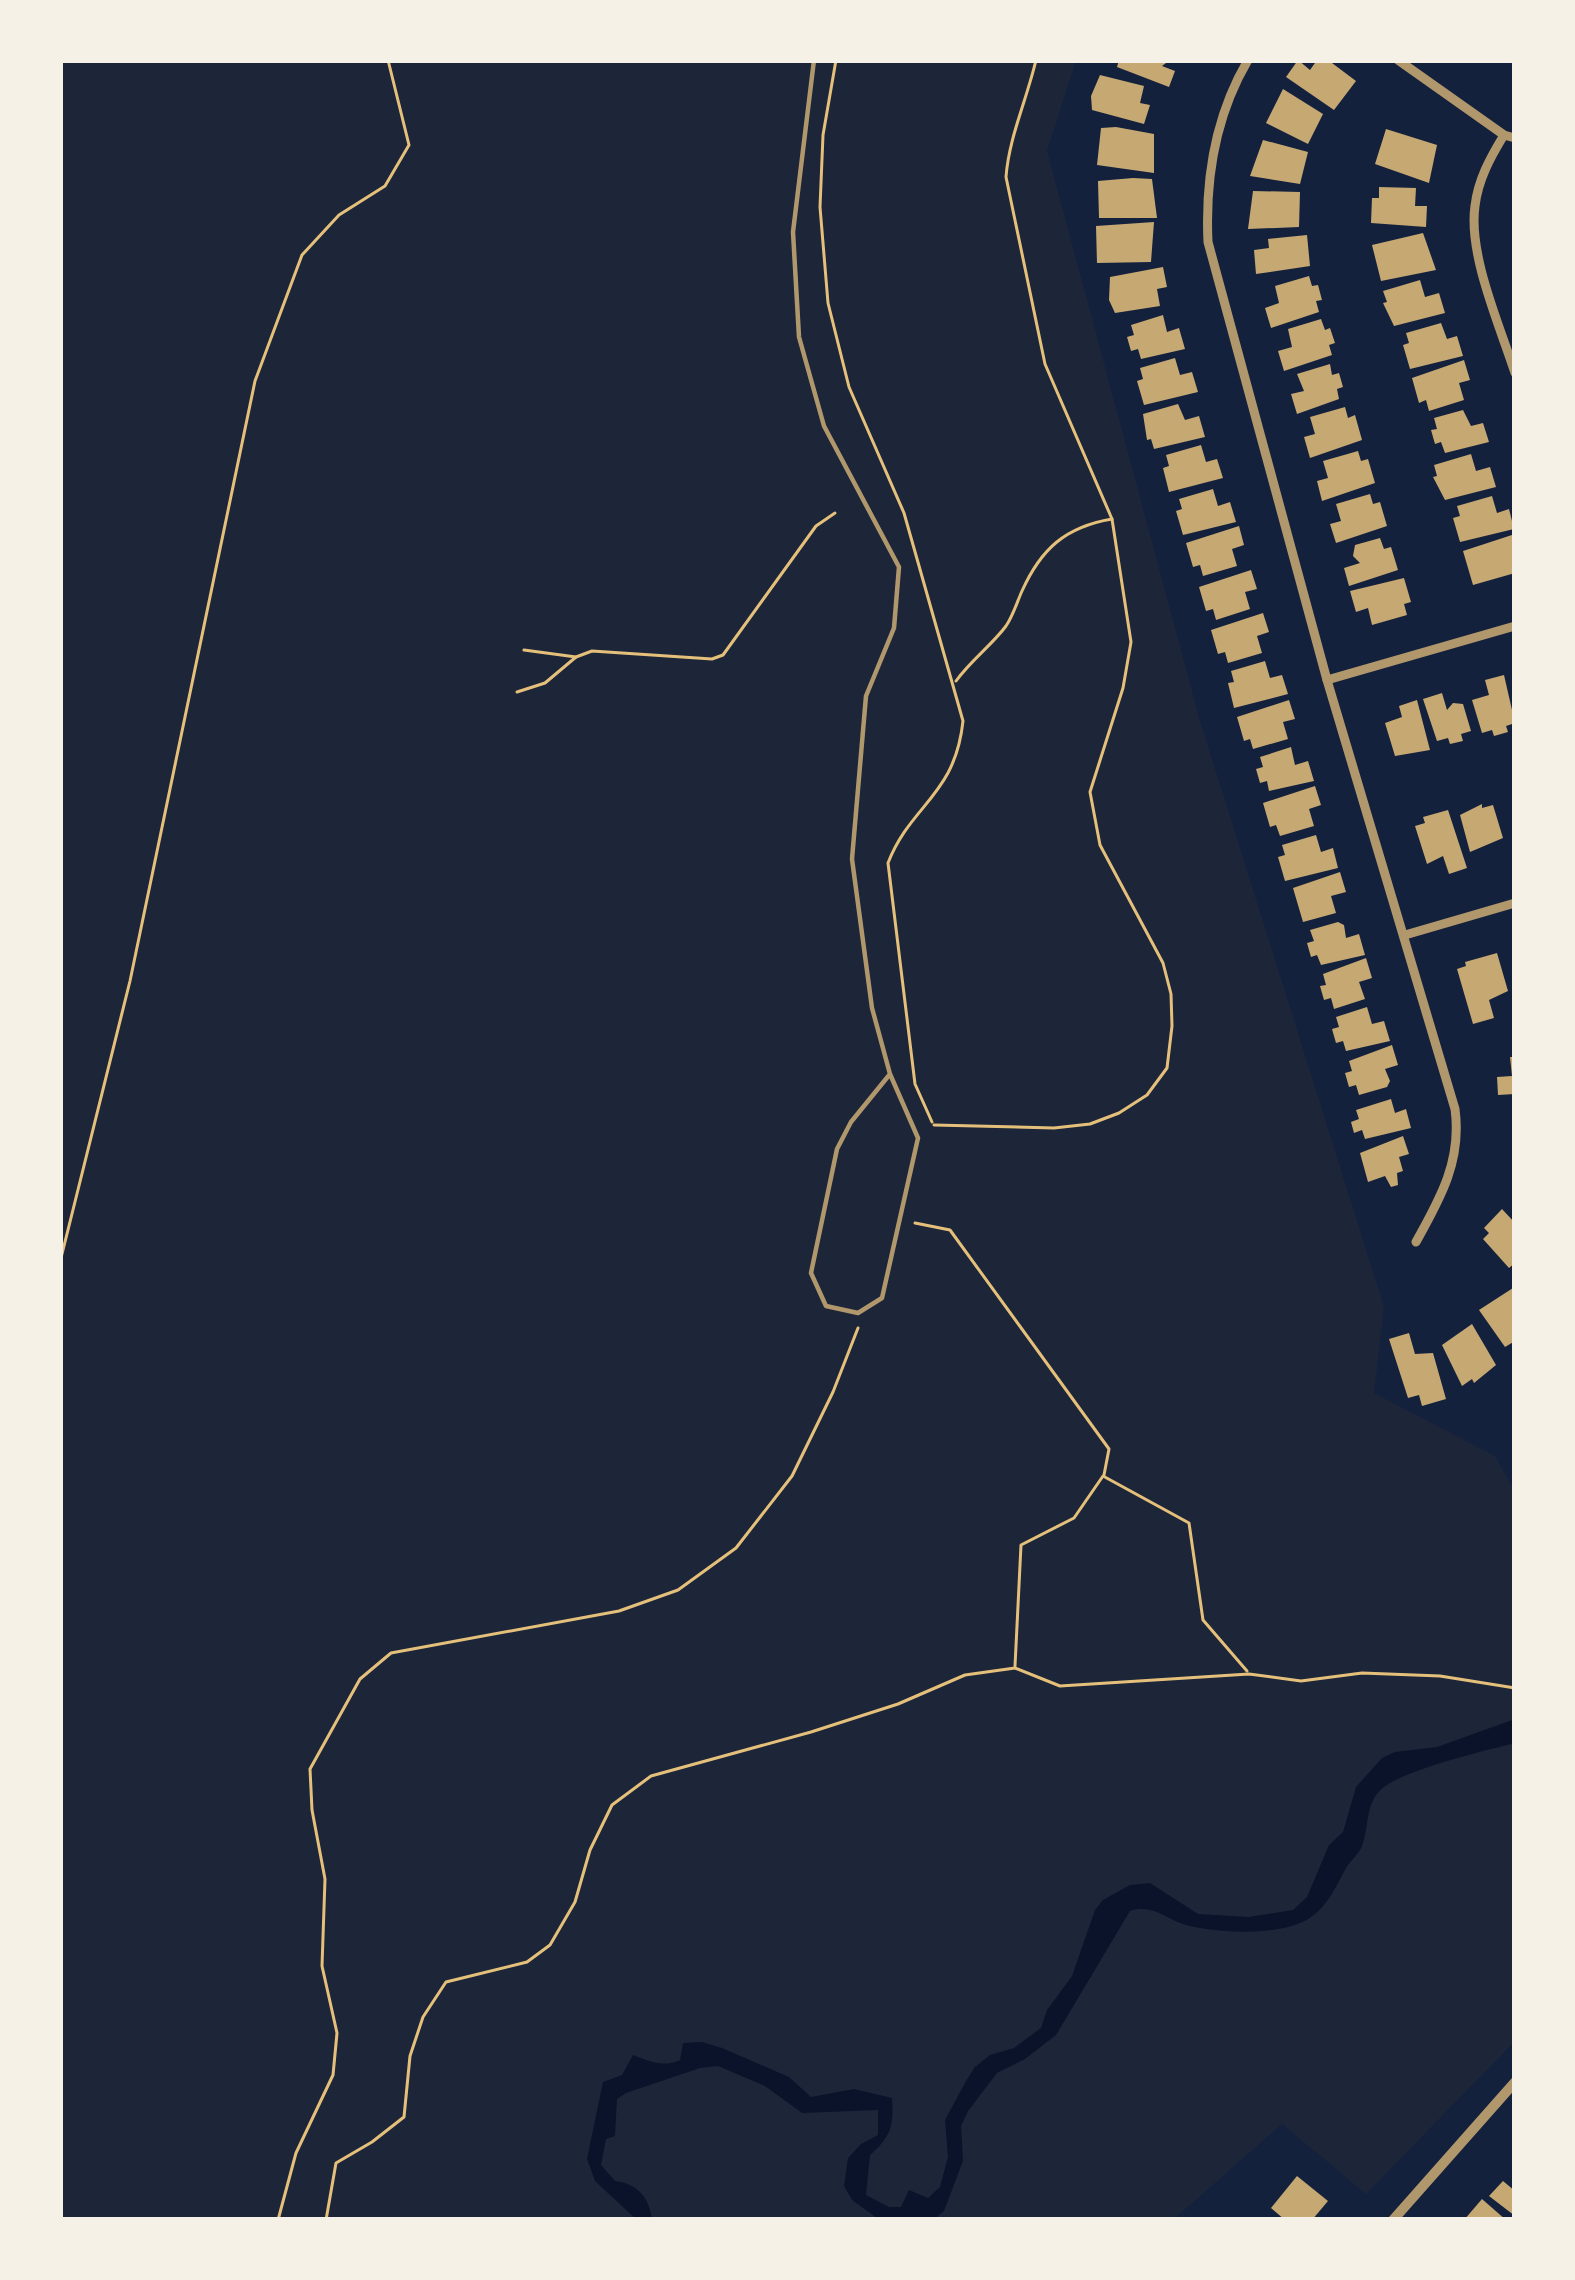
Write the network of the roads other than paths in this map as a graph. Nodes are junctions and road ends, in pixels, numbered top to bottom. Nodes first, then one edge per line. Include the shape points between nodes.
1 (814, 60) edge
2 (1248, 60) edge
3 (1398, 60) edge
4 (1509, 137) edge
5 (1515, 373) edge
6 (1515, 626) edge
7 (1327, 680) junction
8 (1515, 903) edge
9 (1405, 935) junction
10 (890, 1074) junction
11 (1416, 1242) dead end
12 (1515, 2082) edge
13 (1394, 2220) edge

1 - 10 lane via 794,232 799,337 824,426 899,567 894,628 866,695 852,859 872,1008
2 - 7 street via 1214,140 1208,242
3 - 4 street
4 - 5 street via 1488,162 1474,210
6 - 7 street
7 - 9 street
8 - 9 street
9 - 11 street via 1457,1124 1447,1185
10 - 10 lane via 837,1149 812,1274 826,1306 858,1313 882,1298 918,1138
12 - 13 street

